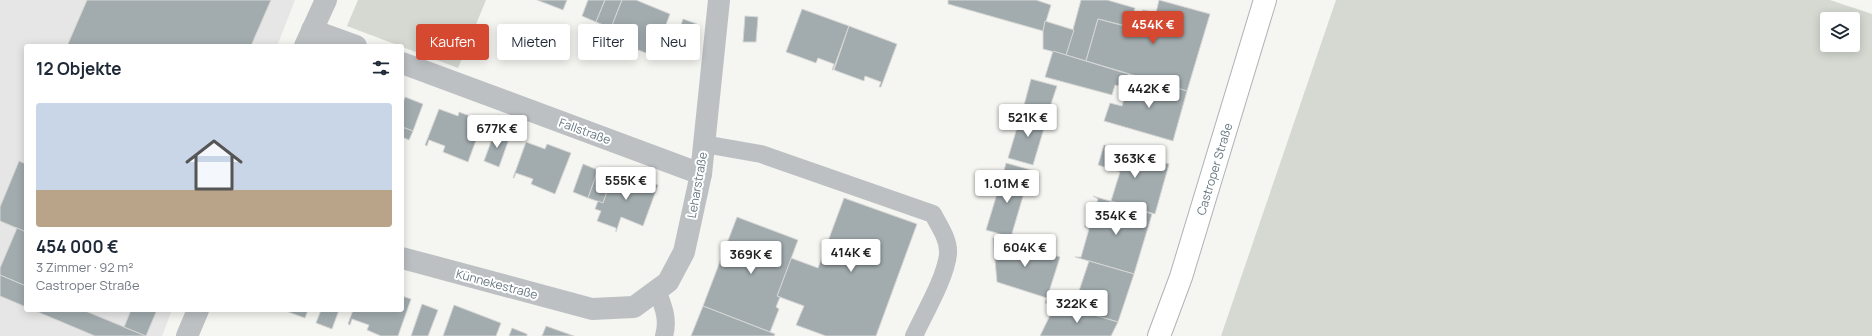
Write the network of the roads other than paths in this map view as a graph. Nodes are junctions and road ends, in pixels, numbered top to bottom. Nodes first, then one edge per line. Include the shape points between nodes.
1 (326, 0) edge
2 (719, 0) edge
3 (1265, 0) edge
4 (309, 38) edge
5 (344, 44) edge
6 (404, 64) edge
7 (704, 144) junction
8 (701, 174) junction
9 (404, 259) edge
10 (657, 290) junction
11 (592, 309) joint
12 (197, 312) edge
13 (187, 336) edge
14 (664, 336) edge
15 (914, 336) edge
16 (1160, 336) edge

1 - 4 street
2 - 7 street, Leharstraße
3 - 16 main road, Castroper Straße via 1181,277
4 - 5 street
6 - 8 street, Fallstraße
7 - 8 street, Leharstraße
7 - 15 lane via 761,154 933,214 944,235 948,253 944,272
8 - 10 street, Leharstraße via 684,252 668,282
9 - 11 street, Künnekestraße
10 - 11 street, Leharstraße via 634,307
10 - 14 lane via 666,315
12 - 13 street

